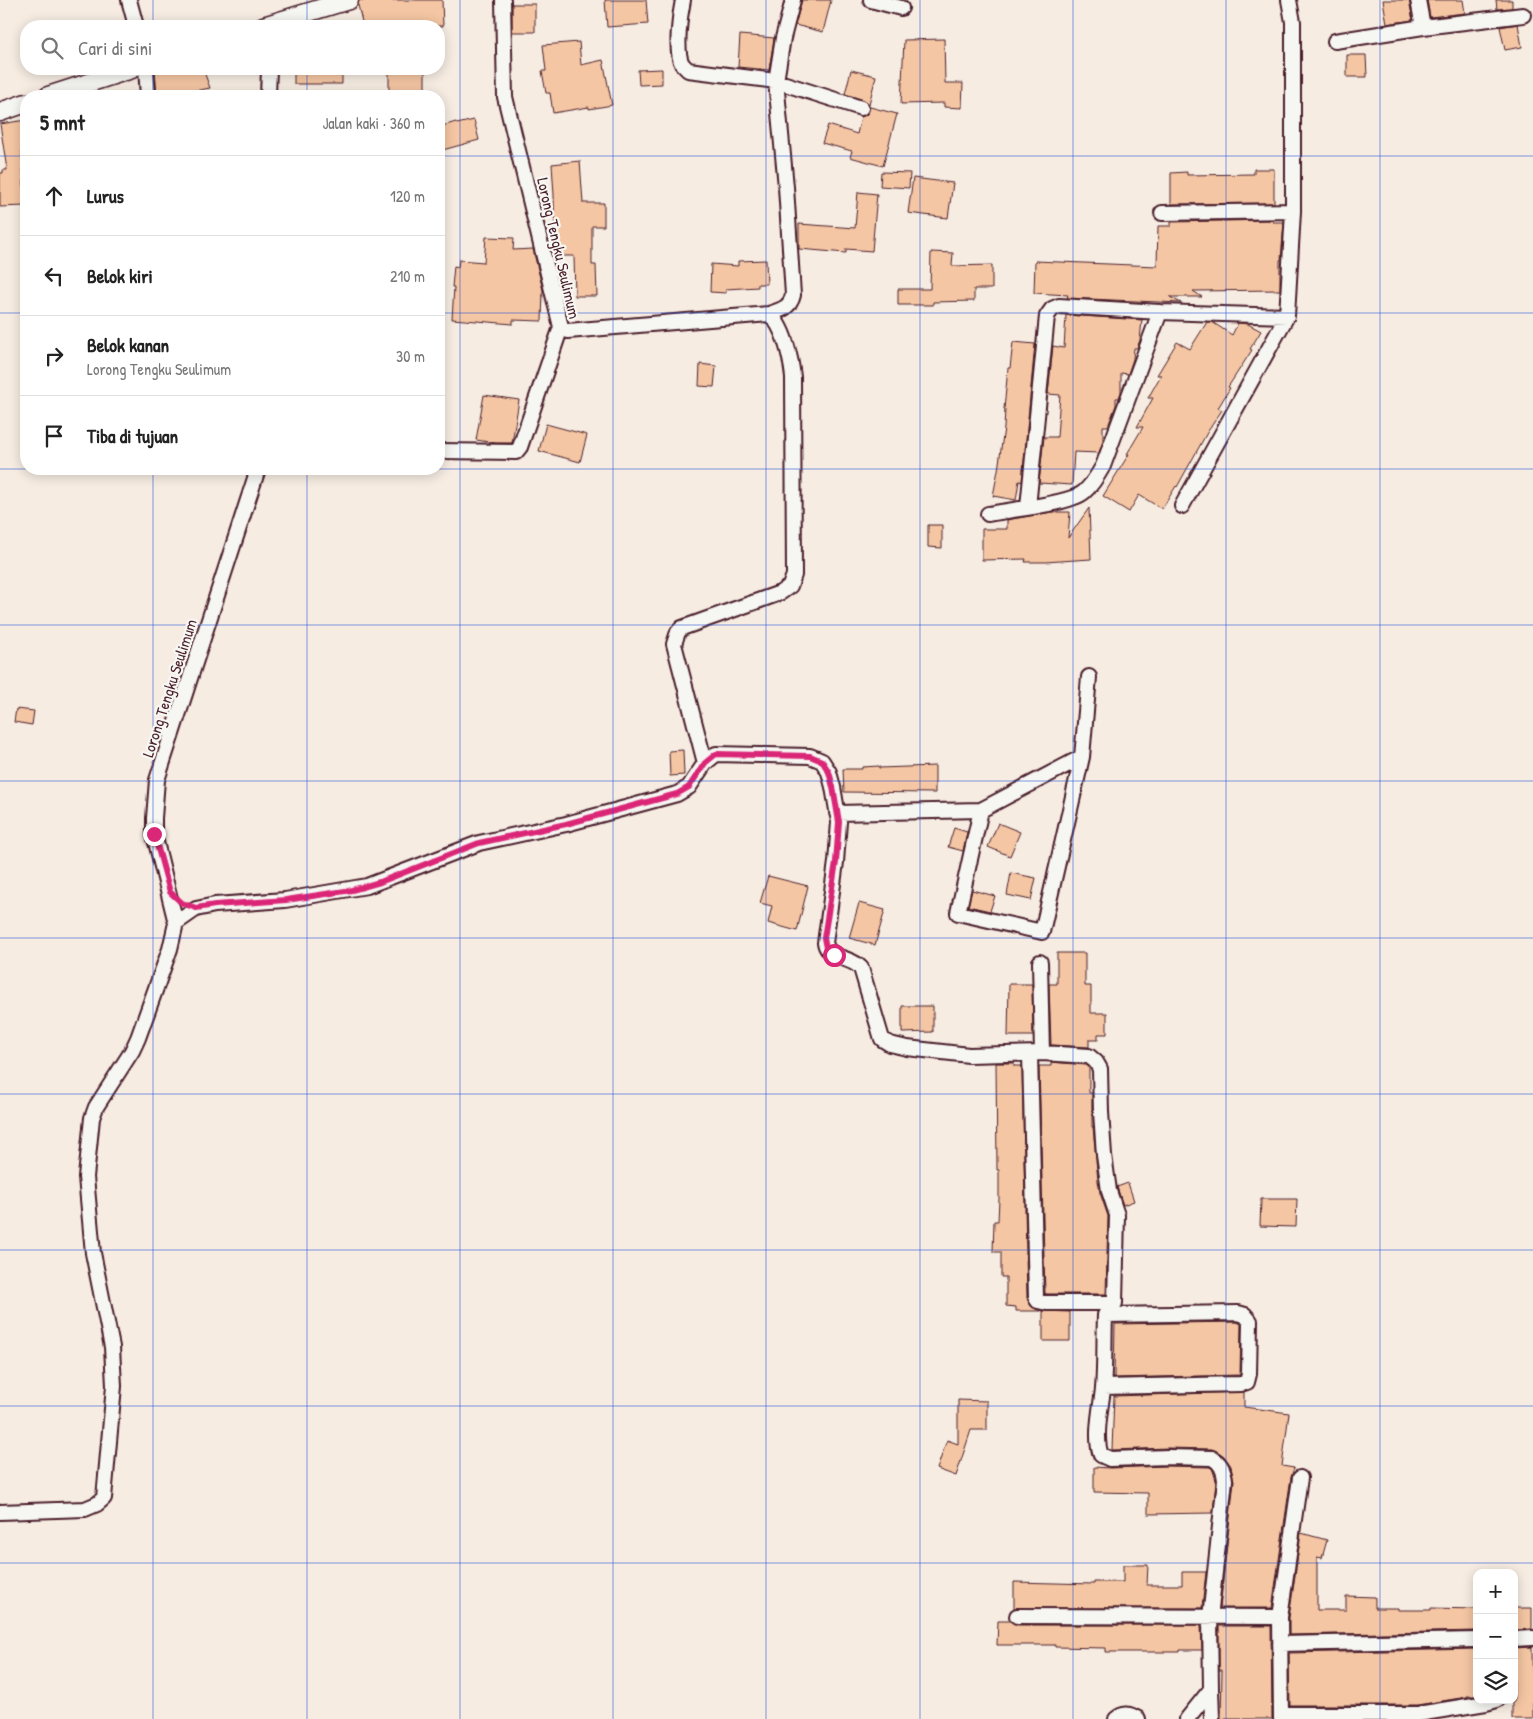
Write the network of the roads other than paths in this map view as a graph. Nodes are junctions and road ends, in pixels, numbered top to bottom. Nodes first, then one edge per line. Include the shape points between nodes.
1 (129, 0) edge
2 (349, 0) edge
3 (503, 0) edge
4 (683, 0) edge
5 (793, 0) edge
6 (871, 0) edge
7 (1289, 0) edge
8 (1418, 0) edge
9 (901, 8) dead end
10 (1523, 15) dead end
11 (134, 20) edge
12 (291, 20) edge
13 (1423, 27) junction
14 (1335, 41) dead end
15 (113, 75) edge
16 (146, 75) edge
17 (269, 75) edge
18 (776, 81) junction
19 (67, 90) edge
20 (148, 90) edge
21 (268, 90) edge
22 (20, 105) edge
23 (861, 108) dead end
24 (0, 112) edge
25 (1294, 211) junction
26 (1162, 213) dead end
27 (1160, 312) junction
28 (769, 314) junction
29 (1287, 316) junction
30 (561, 327) junction
31 (445, 451) edge
32 (256, 475) edge
33 (1182, 506) dead end
34 (1028, 507) junction
35 (988, 514) dead end
36 (1089, 677) dead end
37 (1082, 757) junction
38 (705, 763) junction
39 (981, 810) junction
40 (837, 812) junction
41 (170, 892) junction
42 (196, 908) junction
43 (176, 922) junction
44 (1040, 962) dead end
45 (1036, 1054) junction
46 (1115, 1304) junction
47 (1105, 1315) junction
48 (1103, 1387) junction
49 (1300, 1478) dead end
50 (0, 1512) edge
51 (1018, 1616) dead end
52 (1280, 1617) junction
53 (1210, 1618) junction
54 (1533, 1638) edge
55 (1518, 1639) edge
56 (1473, 1640) edge
57 (1280, 1644) junction
58 (1211, 1689) junction
59 (1486, 1704) edge
60 (1281, 1716) edge
61 (1418, 1716) edge
62 (1346, 1717) edge
63 (1116, 1719) edge
64 (1138, 1719) edge
65 (1186, 1719) edge
66 (1212, 1719) edge

1 - 11 street
2 - 12 street
3 - 30 street, Lorong Tengku Seulimum via 505,97
4 - 18 street via 679,51 688,70
5 - 18 street
6 - 9 street
7 - 25 street via 1293,22
8 - 13 street
10 - 13 street
13 - 14 street
15 - 19 street
16 - 20 street
17 - 21 street
18 - 23 street
18 - 28 street via 793,295 785,308
22 - 24 street
25 - 26 street
25 - 29 street
27 - 29 street
27 - 34 street via 1103,466 1095,479 1084,492 1069,500
27 - 34 street via 1052,308 1047,316
28 - 30 street via 568,331
28 - 38 street via 779,325 793,377 794,575 790,586 780,593 678,632 674,644
29 - 33 street
30 - 31 street, Lorong Tengku Seulimum via 516,452
32 - 41 street, Lorong Tengku Seulimum via 157,780 154,834
34 - 35 street
36 - 37 street
37 - 39 street
37 - 39 street via 1042,932 958,913
38 - 40 street via 716,754 816,758 829,772
38 - 42 street via 689,787 677,794 479,843 367,886 286,900
39 - 40 street
40 - 45 street via 836,862 825,943 834,955 856,962 860,968 882,1039 907,1048 970,1055
41 - 42 street via 182,903
41 - 43 street, Lorong Tengku Seulimum
42 - 43 street
43 - 50 street via 170,949 138,1038 96,1107 90,1126 86,1177 93,1253 111,1336 114,1386 104,1498 85,1509
44 - 45 street
45 - 46 street via 1089,1056 1100,1069 1104,1155 1109,1191 1117,1215
45 - 46 street via 1036,1298 1047,1304
46 - 47 street
47 - 48 street
47 - 48 street via 1245,1315 1250,1321 1249,1374 1247,1382 1241,1384
48 - 53 street via 1098,1445 1101,1455 1110,1459 1212,1458 1222,1467 1225,1480
49 - 52 street
51 - 53 street
52 - 53 street
52 - 57 street
53 - 58 street
54 - 55 street
56 - 57 street
57 - 60 street
58 - 65 street
58 - 66 street
59 - 61 street
60 - 62 street
61 - 62 street
63 - 64 street via 1123,1714 1131,1714

